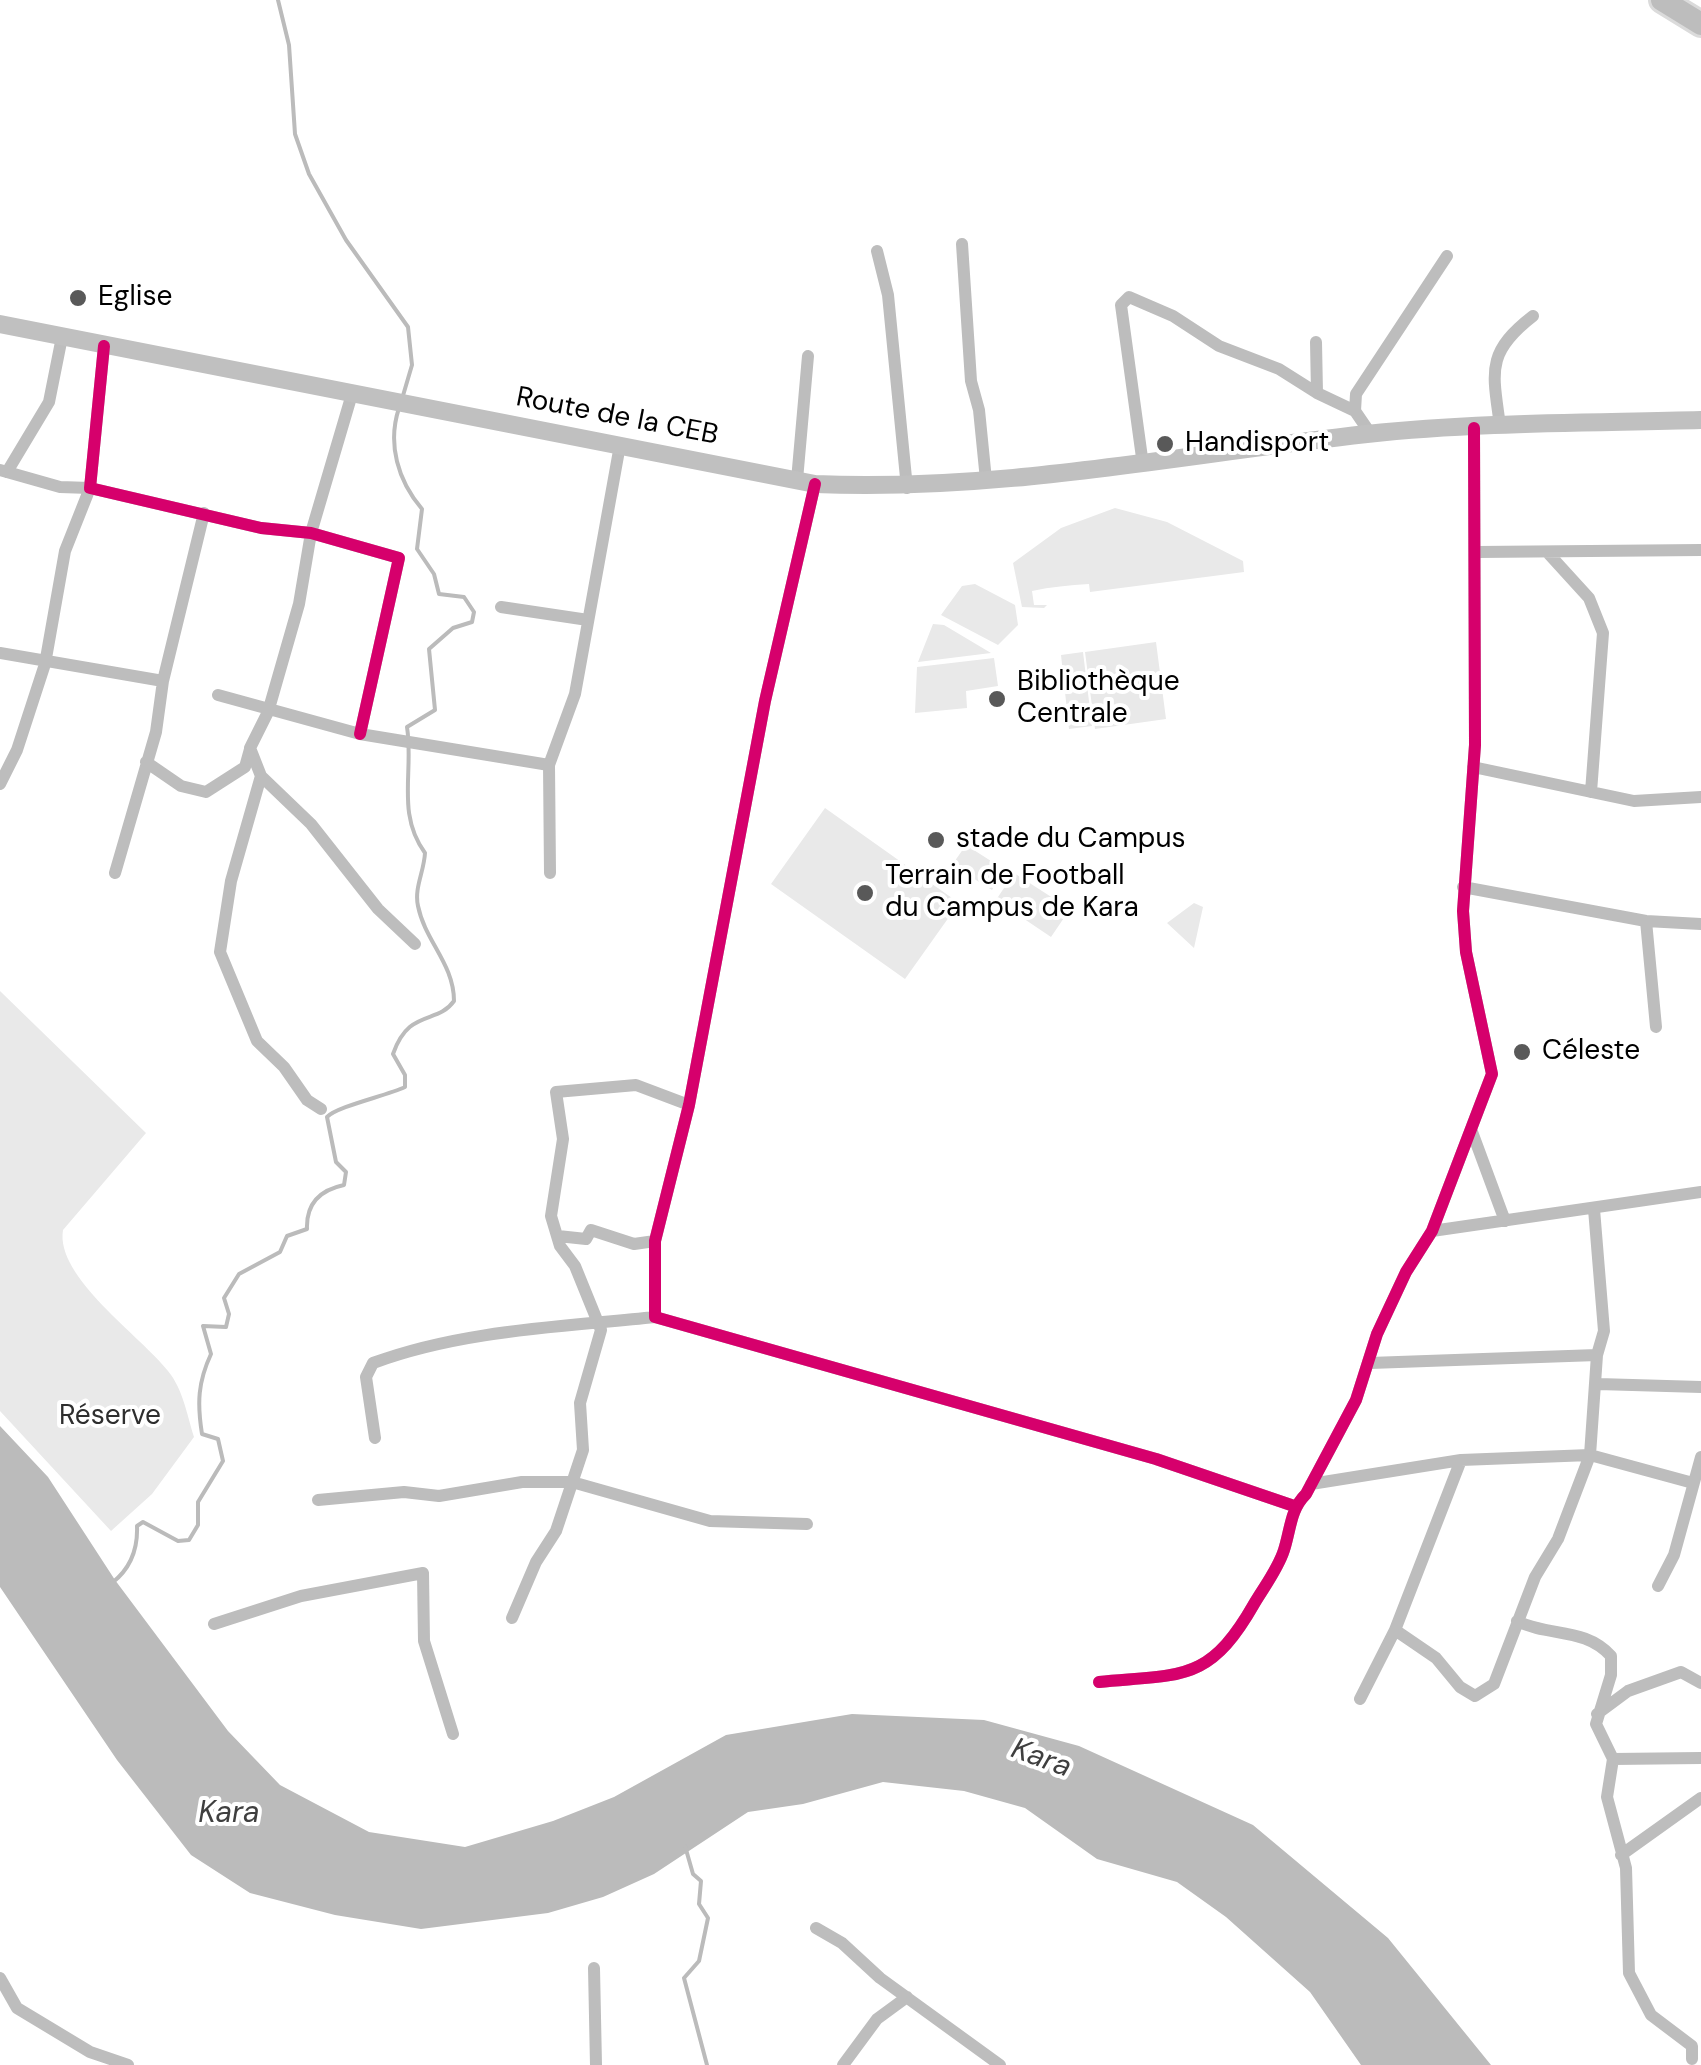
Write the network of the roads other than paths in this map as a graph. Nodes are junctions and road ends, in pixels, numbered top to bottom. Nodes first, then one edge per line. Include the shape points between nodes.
1 (1662, 0) edge
2 (1701, 24) edge
3 (962, 244) dead end
4 (877, 251) dead end
5 (1447, 256) dead end
6 (1533, 316) dead end
7 (0, 324) edge
8 (62, 337) junction
9 (1316, 342) dead end
10 (104, 346) junction
11 (808, 356) dead end
12 (1317, 393) junction
13 (352, 394) junction
14 (1355, 411) junction
15 (1701, 420) edge
16 (1500, 426) junction
17 (1474, 428) junction
18 (1370, 433) junction
19 (620, 446) junction
20 (1144, 464) junction
21 (3, 471) edge
22 (986, 480) junction
23 (806, 482) junction
24 (90, 488) junction
25 (907, 488) junction
26 (204, 513) junction
27 (311, 533) junction
28 (1701, 550) edge
29 (1478, 552) junction
30 (1548, 553) junction
31 (500, 607) dead end
32 (588, 620) junction
33 (0, 653) edge
34 (45, 664) junction
35 (162, 682) junction
36 (218, 695) dead end
37 (268, 712) junction
38 (360, 734) junction
39 (250, 748) junction
40 (146, 762) junction
41 (548, 765) junction
42 (1473, 767) junction
43 (261, 776) junction
44 (0, 784) edge
45 (1591, 792) junction
46 (1701, 798) edge
47 (115, 872) dead end
48 (550, 874) dead end
49 (1463, 887) junction
50 (1646, 921) junction
51 (1701, 924) edge
52 (415, 944) dead end
53 (1656, 1027) dead end
54 (689, 1104) junction
55 (320, 1109) dead end
56 (1471, 1129) junction
57 (1701, 1192) edge
58 (1594, 1210) junction
59 (1505, 1221) junction
60 (1432, 1231) junction
61 (558, 1236) junction
62 (655, 1240) junction
63 (655, 1316) junction
64 (598, 1323) junction
65 (1598, 1355) junction
66 (1370, 1363) junction
67 (1598, 1384) junction
68 (1701, 1386) edge
69 (375, 1438) dead end
70 (1590, 1455) junction
71 (1701, 1457) edge
72 (1461, 1460) junction
73 (572, 1482) junction
74 (1693, 1483) junction
75 (1311, 1484) junction
76 (318, 1500) dead end
77 (1697, 1502) edge
78 (1294, 1506) junction
79 (807, 1524) dead end
80 (1658, 1586) dead end
81 (512, 1618) dead end
82 (1517, 1622) junction
83 (214, 1624) dead end
84 (1396, 1630) junction
85 (1099, 1682) dead end
86 (1701, 1683) edge
87 (1360, 1699) dead end
88 (1595, 1715) junction
89 (453, 1734) dead end
90 (1701, 1758) edge
91 (1614, 1759) junction
92 (1701, 1798) edge
93 (1621, 1854) junction
94 (816, 1928) dead end
95 (594, 1968) dead end
96 (0, 1978) edge
97 (907, 1998) junction
98 (1692, 2059) dead end
99 (842, 2064) edge
100 (128, 2065) edge
101 (596, 2065) edge
102 (1000, 2065) edge

1 - 2 highway
3 - 22 street
4 - 25 street via 888,295
5 - 14 street via 1356,394
6 - 16 street via 1498,352 1492,381
7 - 8 main road, Route de la CEB
8 - 10 main road, Route de la CEB
8 - 21 street via 49,402
9 - 12 street
10 - 13 main road, Route de la CEB
10 - 24 street
11 - 23 street
12 - 14 street
12 - 20 street via 1129,297 1120,305
13 - 19 main road, Route de la CEB
13 - 27 street
14 - 18 street
15 - 16 main road, Route de la CEB
16 - 17 main road, Route de la CEB
17 - 18 main road, Route de la CEB
17 - 29 street
18 - 20 main road, Route de la CEB
19 - 23 main road, Route de la CEB
19 - 32 street
20 - 22 main road, Route de la CEB
21 - 24 street
22 - 25 main road, Route de la CEB
23 - 25 main road, Route de la CEB
23 - 54 street
24 - 26 street
24 - 34 street via 65,552
26 - 27 street
26 - 35 street
27 - 37 street
27 - 38 street via 399,558
28 - 30 street
29 - 30 street
29 - 42 street
30 - 45 street via 1589,598 1603,633
31 - 32 street
32 - 41 street via 575,694
33 - 34 street
34 - 35 street
34 - 44 street
35 - 40 street
36 - 37 street
37 - 38 street
37 - 39 street
38 - 41 street
39 - 40 street via 245,767 206,792 180,786
39 - 43 street
40 - 47 street
41 - 48 street
42 - 45 street
42 - 49 street
43 - 52 street
43 - 55 street via 230,881 220,952 257,1041
45 - 46 street via 1634,801
49 - 50 street
49 - 56 street via 1466,952 1492,1074
50 - 51 street
50 - 53 street
54 - 61 street via 636,1085 556,1092 563,1139 550,1208
54 - 62 street
56 - 59 street
56 - 60 street
57 - 58 street
58 - 59 street
58 - 65 street via 1604,1330
59 - 60 street
60 - 66 street via 1376,1334
61 - 62 street via 586,1240 592,1230 634,1244
61 - 64 street
62 - 63 street
63 - 64 street
63 - 78 street via 1156,1459
64 - 69 street via 466,1338 374,1363 366,1376
64 - 73 street via 580,1404 583,1450
65 - 66 street
65 - 67 street
66 - 75 street
67 - 68 street
67 - 70 street
70 - 72 street
70 - 74 street
70 - 82 street
71 - 74 street
72 - 75 street
72 - 84 street
73 - 76 street
73 - 79 street via 710,1521
73 - 81 street via 556,1531
74 - 77 street
75 - 78 street
77 - 80 street
78 - 85 street via 1284,1552 1213,1661 1196,1671
82 - 84 street via 1494,1684 1475,1696
82 - 88 street via 1588,1638 1610,1656 1608,1687
83 - 89 street via 302,1596 423,1573 424,1641
84 - 87 street
86 - 88 street via 1681,1672 1628,1691
88 - 91 street
90 - 91 street
91 - 93 street via 1607,1798
92 - 93 street
93 - 98 street via 1629,1973 1650,2015 1692,2046
94 - 97 street
95 - 101 street
96 - 100 street via 17,2008 90,2052
97 - 99 street via 877,2019
97 - 102 street

